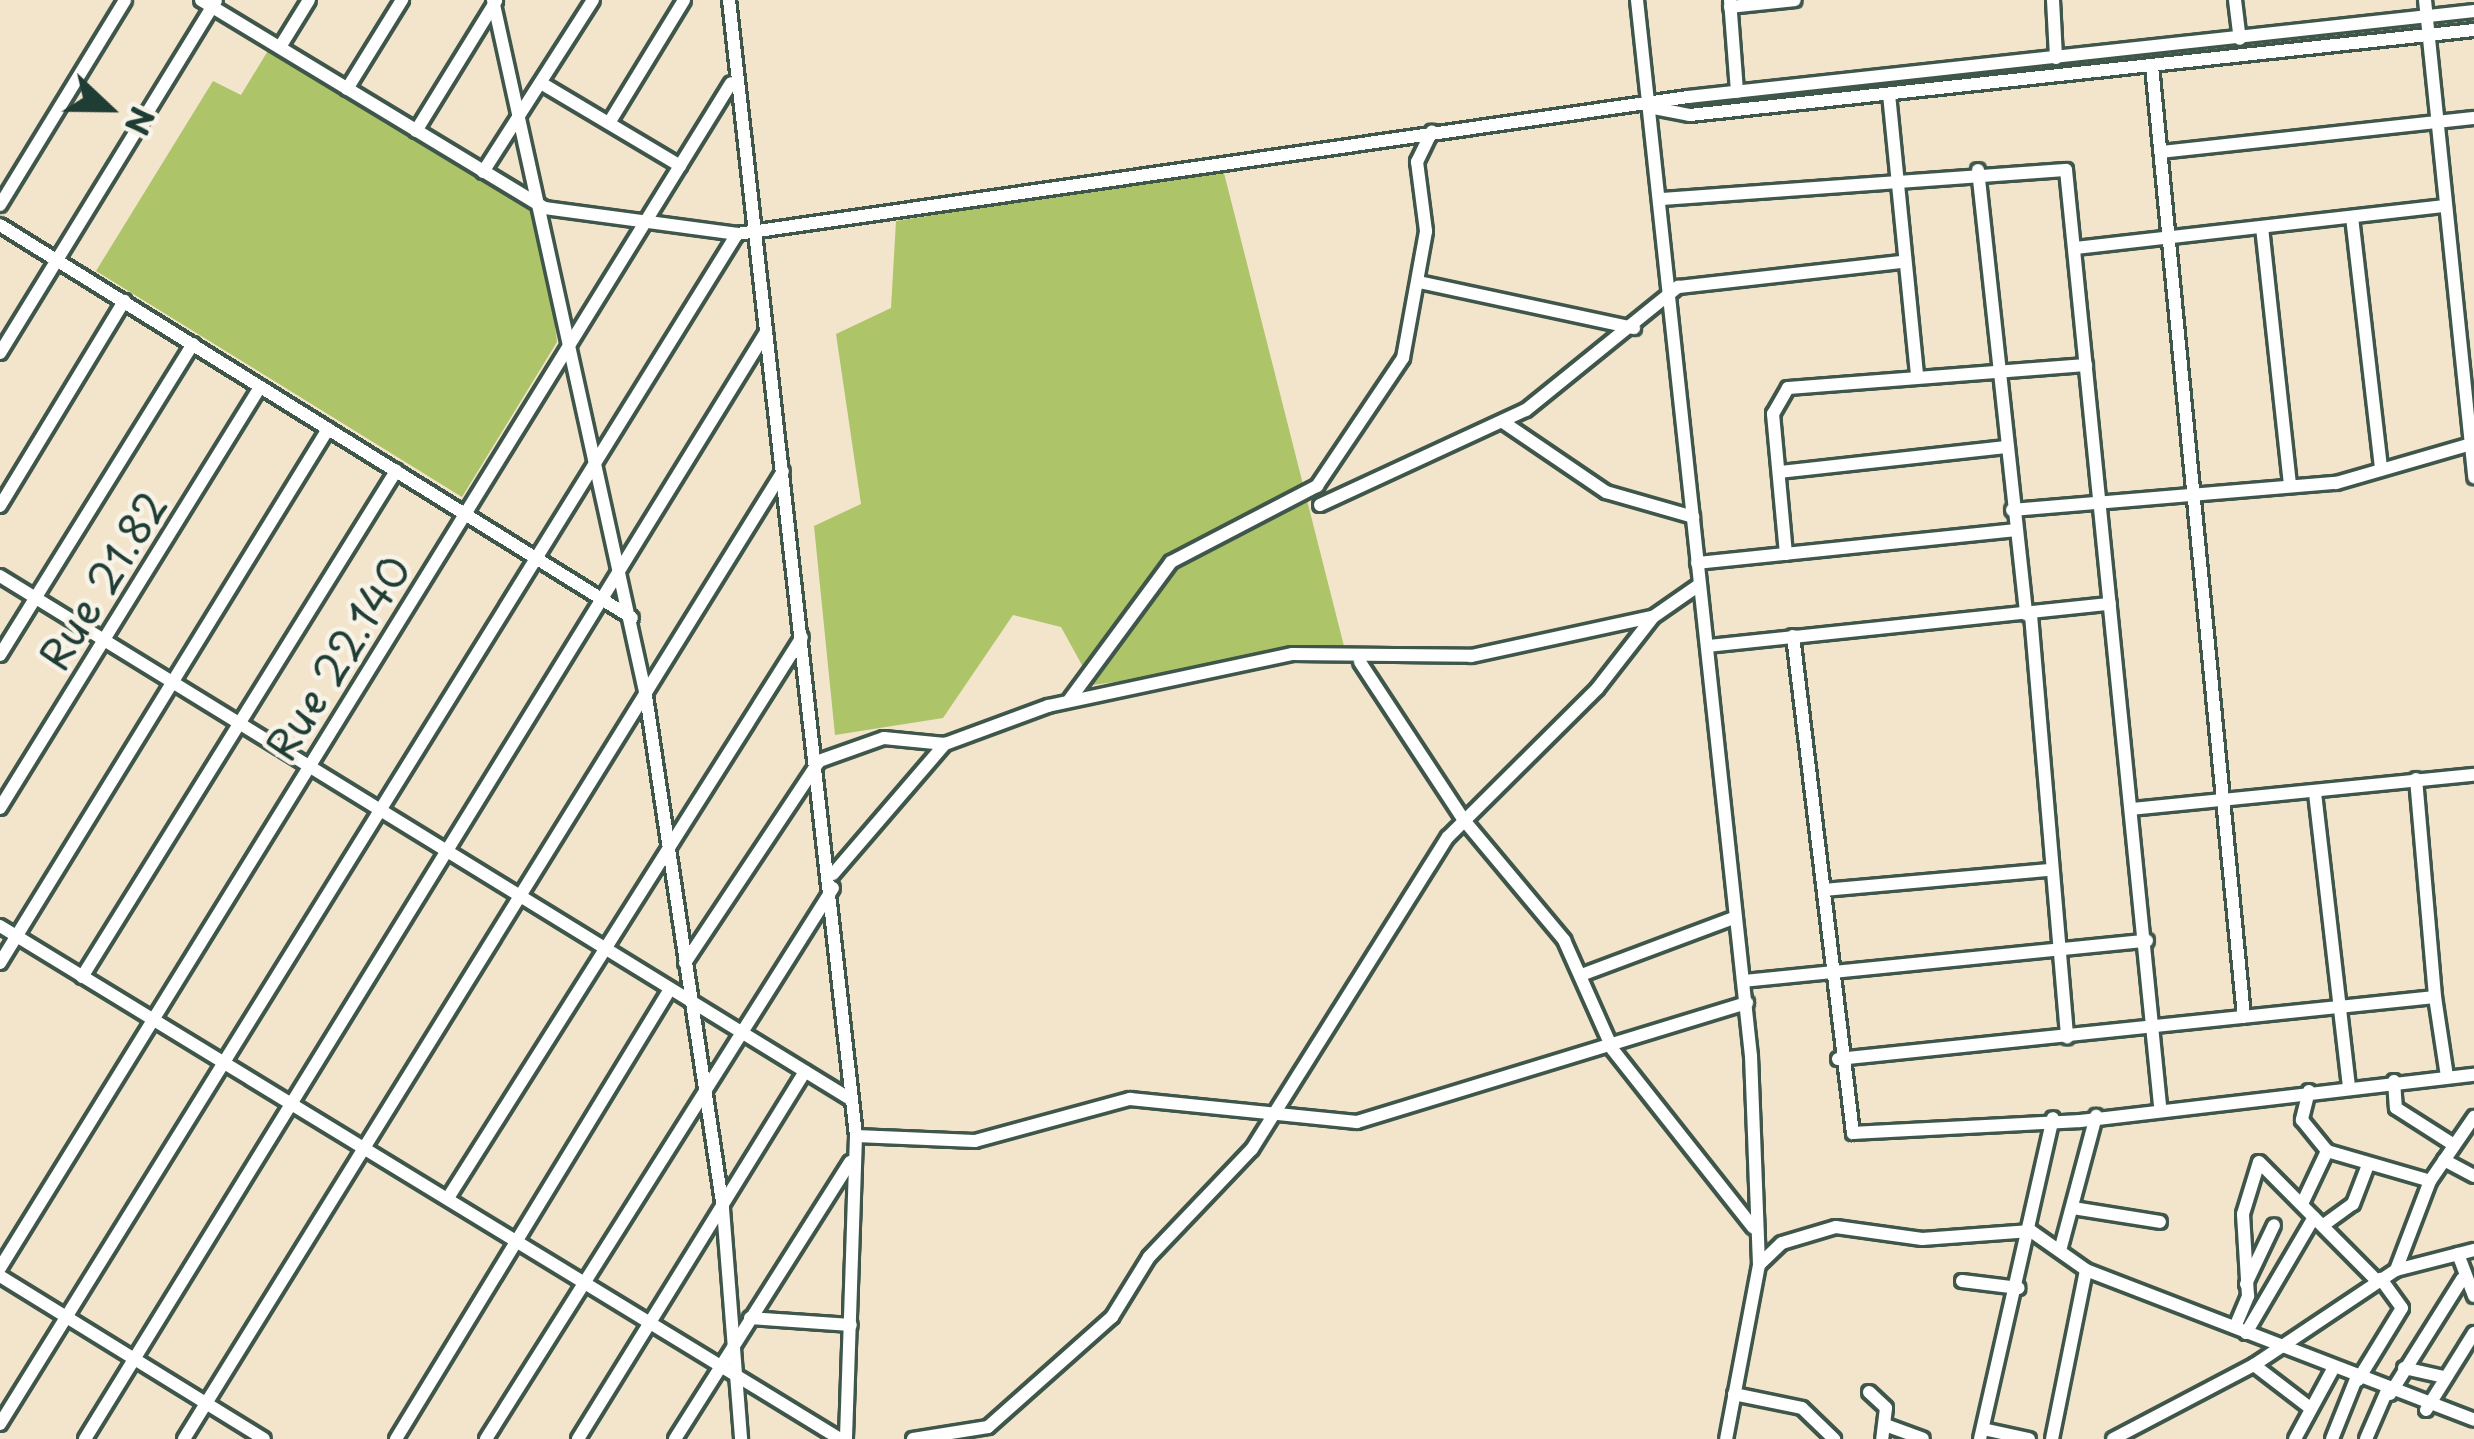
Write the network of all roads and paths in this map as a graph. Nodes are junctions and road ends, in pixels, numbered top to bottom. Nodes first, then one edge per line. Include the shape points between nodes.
1 (125, 0) edge
2 (309, 0) edge
3 (403, 0) edge
4 (593, 0) edge
5 (684, 0) edge
6 (729, 0) edge
7 (1637, 0) edge
8 (1796, 0) edge
9 (2053, 0) edge
10 (2235, 0) edge
11 (2425, 0) edge
12 (210, 2) edge
13 (495, 2) edge
14 (1730, 4) edge
15 (2474, 11) edge
16 (2427, 16) junction
17 (2474, 30) edge
18 (2428, 34) junction
19 (2240, 39) junction
20 (280, 47) junction
21 (2056, 58) junction
22 (2152, 66) junction
23 (541, 82) junction
24 (732, 82) junction
25 (347, 89) junction
26 (1737, 92) junction
27 (1889, 94) junction
28 (1653, 107) junction
29 (524, 109) junction
30 (2474, 118) edge
31 (2438, 121) junction
32 (609, 123) junction
33 (1432, 130) junction
34 (416, 131) junction
35 (2161, 152) junction
36 (680, 166) junction
37 (1978, 170) junction
38 (483, 172) junction
39 (1897, 177) junction
40 (1661, 199) junction
41 (0, 205) edge
42 (2446, 206) junction
43 (545, 208) junction
44 (2352, 217) junction
45 (0, 225) edge
46 (643, 226) junction
47 (2262, 227) junction
48 (756, 232) junction
49 (737, 234) junction
50 (2170, 237) junction
51 (2075, 248) junction
52 (58, 259) junction
53 (1902, 262) junction
54 (1420, 282) junction
55 (1669, 291) junction
56 (124, 301) junction
57 (1634, 328) junction
58 (766, 332) junction
59 (193, 344) junction
60 (568, 347) junction
61 (0, 353) edge
62 (2468, 357) edge
63 (2086, 365) junction
64 (2000, 366) junction
65 (1917, 373) junction
66 (260, 387) junction
67 (1503, 422) junction
68 (328, 429) junction
69 (2470, 445) junction
70 (2005, 448) junction
71 (596, 455) junction
72 (2380, 469) junction
73 (396, 471) junction
74 (783, 471) junction
75 (1780, 472) junction
76 (2474, 477) edge
77 (2290, 484) junction
78 (2196, 490) junction
79 (2097, 497) junction
80 (1320, 505) dead end
81 (0, 506) edge
82 (2012, 510) junction
83 (466, 514) junction
84 (1693, 517) junction
85 (2015, 530) junction
86 (1786, 554) junction
87 (537, 555) junction
88 (1697, 563) junction
89 (622, 565) junction
90 (0, 576) edge
91 (1700, 585) junction
92 (35, 598) junction
93 (602, 598) junction
94 (2110, 604) junction
95 (2028, 615) junction
96 (1653, 617) junction
97 (632, 618) junction
98 (1793, 636) junction
99 (802, 637) junction
100 (103, 639) junction
101 (1708, 646) junction
102 (0, 655) edge
103 (1360, 662) junction
104 (171, 682) junction
105 (646, 696) junction
106 (1069, 700) junction
107 (237, 723) junction
108 (945, 744) junction
109 (819, 761) junction
110 (307, 765) junction
111 (2474, 775) edge
112 (2416, 779) junction
113 (2315, 794) junction
114 (2228, 796) junction
115 (0, 808) edge
116 (2131, 809) junction
117 (378, 810) junction
118 (1463, 819) junction
119 (665, 848) junction
120 (446, 851) junction
121 (2049, 869) junction
122 (833, 881) junction
123 (1824, 890) junction
124 (519, 895) junction
125 (1734, 918) junction
126 (0, 926) edge
127 (16, 937) junction
128 (2147, 941) junction
129 (602, 946) junction
130 (2058, 951) junction
131 (0, 963) edge
132 (685, 963) junction
133 (1831, 971) junction
134 (1584, 974) junction
135 (82, 976) junction
136 (1743, 981) junction
137 (670, 989) junction
138 (2435, 997) junction
139 (690, 1002) junction
140 (1747, 1003) junction
141 (2343, 1007) junction
142 (2244, 1017) junction
143 (151, 1020) junction
144 (2156, 1029) junction
145 (740, 1031) junction
146 (2067, 1037) junction
147 (1613, 1051) junction
148 (1838, 1059) junction
149 (222, 1064) junction
150 (805, 1071) junction
151 (2474, 1075) edge
152 (2446, 1076) junction
153 (2394, 1081) junction
154 (2349, 1087) junction
155 (2309, 1091) junction
156 (701, 1098) junction
157 (850, 1100) junction
158 (291, 1105) junction
159 (2160, 1105) junction
160 (2096, 1116) junction
161 (2053, 1118) junction
162 (2474, 1118) edge
163 (1268, 1119) junction
164 (856, 1136) junction
165 (2454, 1145) junction
166 (363, 1148) junction
167 (2327, 1151) junction
168 (2444, 1160) junction
169 (851, 1161) junction
170 (2367, 1168) junction
171 (2474, 1176) edge
172 (2430, 1180) junction
173 (448, 1198) junction
174 (2302, 1204) junction
175 (2073, 1208) junction
176 (723, 1210) junction
177 (2319, 1221) junction
178 (2160, 1222) dead end
179 (2275, 1225) dead end
180 (1754, 1228) junction
181 (2031, 1231) junction
182 (517, 1241) junction
183 (2061, 1247) junction
184 (2474, 1250) edge
185 (2458, 1254) junction
186 (1759, 1265) junction
187 (2086, 1270) junction
188 (2396, 1270) junction
189 (0, 1272) edge
190 (2462, 1279) junction
191 (2379, 1280) junction
192 (1962, 1281) dead end
193 (583, 1282) junction
194 (2246, 1285) junction
195 (2019, 1288) junction
196 (2474, 1296) edge
197 (67, 1318) junction
198 (750, 1318) junction
199 (650, 1324) junction
200 (850, 1325) junction
201 (2240, 1330) junction
202 (2474, 1333) edge
203 (737, 1339) junction
204 (2283, 1345) junction
205 (134, 1360) junction
206 (2254, 1365) junction
207 (720, 1367) junction
208 (2404, 1368) junction
209 (2333, 1369) junction
210 (2444, 1377) junction
211 (741, 1379) junction
212 (2357, 1380) junction
213 (1869, 1392) dead end
214 (1734, 1394) junction
215 (2388, 1394) junction
216 (206, 1403) junction
217 (2309, 1407) junction
218 (2426, 1410) junction
219 (2474, 1420) edge
220 (0, 1424) edge
221 (1885, 1433) edge
222 (1981, 1436) edge
223 (85, 1439) edge
224 (184, 1439) edge
225 (264, 1439) edge
226 (396, 1439) edge
227 (486, 1439) edge
228 (578, 1439) edge
229 (675, 1439) edge
230 (741, 1439) edge
231 (843, 1439) edge
232 (914, 1439) edge
233 (1726, 1439) edge
234 (1834, 1439) edge
235 (1923, 1439) edge
236 (2029, 1439) edge
237 (2052, 1439) edge
238 (2113, 1439) edge
239 (2295, 1439) edge
240 (2332, 1439) edge
241 (2366, 1439) edge

1 - 41 street
2 - 20 street
3 - 25 street
4 - 23 street
5 - 32 street
6 - 24 street
7 - 28 street
8 - 14 street
9 - 21 street
10 - 19 street
11 - 16 street
12 - 20 street
12 - 52 street
13 - 29 street
13 - 34 street
14 - 26 street
15 - 16 street
16 - 18 street
16 - 19 street
17 - 18 street
18 - 22 street
18 - 31 street
19 - 21 street
20 - 25 street
21 - 26 street
22 - 27 street
22 - 35 street
23 - 29 street
23 - 32 street
24 - 36 street, Rue 22.140
24 - 48 street
25 - 34 street
26 - 28 street
27 - 28 street via 1690,115
27 - 39 street
28 - 33 street
28 - 40 street
29 - 38 street
29 - 43 street
30 - 31 street
31 - 35 street
31 - 42 street
32 - 36 street
33 - 48 street
33 - 54 street via 1417,169
34 - 38 street
35 - 50 street
36 - 46 street, Rue 22.140
37 - 39 street
37 - 51 street via 2063,165
37 - 64 street
38 - 43 street
39 - 40 street
39 - 53 street
40 - 55 street
42 - 44 street
42 - 62 street
43 - 46 street
43 - 60 street
44 - 47 street
44 - 72 street
45 - 52 street
46 - 49 street
46 - 60 street, Rue 22.140
47 - 50 street
47 - 77 street
48 - 49 street
48 - 58 street
49 - 71 street
50 - 51 street
50 - 78 street
51 - 63 street
52 - 56 street
52 - 61 street
53 - 55 street
53 - 65 street
54 - 57 street
54 - 106 street via 1403,358 1316,486 1171,562
55 - 57 street
55 - 84 street
56 - 59 street
56 - 81 street
57 - 67 street
58 - 74 street
58 - 89 street
59 - 66 street
59 - 92 street
60 - 71 street
60 - 83 street, Rue 22.140
62 - 69 street
63 - 64 street
63 - 79 street
64 - 65 street
64 - 70 street
65 - 75 street via 1780,393
66 - 68 street
66 - 100 street, Rue 21.82
67 - 80 street
67 - 84 street via 1606,492
68 - 73 street
68 - 104 street
69 - 72 street
69 - 76 street
70 - 75 street
70 - 82 street
71 - 87 street
71 - 89 street
72 - 77 street
73 - 83 street
73 - 107 street
74 - 99 street
74 - 105 street
75 - 86 street
77 - 78 street
78 - 79 street
78 - 114 street
79 - 82 street
79 - 94 street
82 - 85 street
83 - 87 street
83 - 110 street, Rue 22.140
84 - 88 street
85 - 86 street
85 - 95 street
86 - 88 street
87 - 93 street
87 - 117 street
88 - 91 street
89 - 93 street
89 - 97 street
90 - 92 street
91 - 96 street
91 - 101 street
92 - 100 street
92 - 102 street
93 - 97 street
93 - 120 street
94 - 95 street
94 - 116 street
95 - 98 street
95 - 121 street
96 - 103 street via 1471,656
96 - 118 street via 1597,689
97 - 105 street
98 - 101 street
98 - 123 street
99 - 109 street
99 - 119 street
100 - 104 street
100 - 115 street, Rue 21.82
101 - 125 street
103 - 106 street via 1292,654
103 - 118 street
104 - 107 street
104 - 127 street
105 - 119 street
105 - 124 street
106 - 108 street
107 - 110 street
107 - 135 street
108 - 109 street via 884,738
108 - 122 street
109 - 122 street
109 - 132 street
110 - 117 street
110 - 143 street, Rue 22.140
111 - 112 street
112 - 113 street
112 - 138 street
113 - 114 street
113 - 141 street
114 - 116 street
114 - 142 street
116 - 128 street
117 - 120 street
117 - 149 street
118 - 134 street
118 - 163 street
119 - 129 street
119 - 132 street
120 - 124 street
120 - 158 street
121 - 123 street
121 - 130 street
122 - 145 street
122 - 157 street
123 - 133 street
124 - 129 street
124 - 166 street
125 - 134 street
125 - 136 street
126 - 127 street
127 - 131 street
127 - 135 street
128 - 130 street
128 - 144 street
129 - 137 street
129 - 173 street
130 - 133 street
130 - 146 street
132 - 139 street
133 - 136 street
133 - 148 street
134 - 147 street
135 - 143 street
136 - 140 street
137 - 139 street
137 - 182 street
138 - 141 street
138 - 152 street
139 - 145 street
139 - 156 street
140 - 147 street
140 - 180 street
141 - 142 street
141 - 154 street
142 - 144 street
143 - 149 street
143 - 189 street, Rue 22.140
144 - 146 street
144 - 159 street
145 - 150 street
145 - 156 street
146 - 148 street
147 - 163 street via 1357,1123
147 - 180 street
148 - 161 street via 1853,1133
149 - 158 street
149 - 197 street
150 - 157 street
150 - 176 street
151 - 152 street
152 - 153 street
153 - 154 street
153 - 165 street via 2396,1108
154 - 155 street
155 - 159 street
155 - 167 street via 2302,1120
156 - 176 street
156 - 193 street
157 - 164 street
158 - 166 street
158 - 205 street
159 - 160 street
160 - 161 street
160 - 175 street
161 - 181 street
162 - 165 street
163 - 164 street via 1130,1100 975,1141
163 - 232 street via 1231,1178 1148,1257 1074,1358 988,1427
164 - 169 street
165 - 168 street
166 - 173 street
166 - 216 street
167 - 170 street
167 - 174 street
168 - 171 street
168 - 172 street
169 - 198 street
169 - 200 street
170 - 172 street
170 - 177 street via 2353,1204
172 - 188 street
173 - 182 street
174 - 177 street
174 - 194 street via 2258,1162 2242,1220
175 - 178 street
175 - 183 street
176 - 199 street
176 - 203 street
177 - 191 street
177 - 201 street
179 - 194 street
180 - 186 street
181 - 183 street
181 - 186 street via 1922,1239 1836,1227 1782,1243
181 - 195 street
182 - 193 street
182 - 226 street
183 - 187 street
184 - 185 street
185 - 188 street
185 - 190 street
186 - 214 street
187 - 201 street
187 - 237 street
188 - 191 street
189 - 197 street
190 - 196 street
190 - 208 street
191 - 204 street
191 - 212 street via 2402,1308
192 - 195 street
193 - 199 street
193 - 227 street
194 - 201 street
195 - 222 street
197 - 205 street
197 - 220 street
198 - 200 street
198 - 203 street
199 - 207 street
199 - 228 street
200 - 231 street
201 - 204 street
202 - 210 street
203 - 207 street
203 - 211 street
204 - 206 street
204 - 209 street
205 - 216 street
205 - 223 street
206 - 217 street
206 - 238 street
207 - 211 street
207 - 229 street
208 - 210 street
208 - 215 street
209 - 212 street
209 - 217 street
210 - 218 street
211 - 230 street
211 - 231 street
212 - 215 street
212 - 240 street
213 - 221 street
214 - 233 street
214 - 234 street via 1802,1408
215 - 218 street
215 - 241 street
216 - 224 street
216 - 225 street
217 - 239 street
218 - 219 street
221 - 235 street
222 - 236 street

